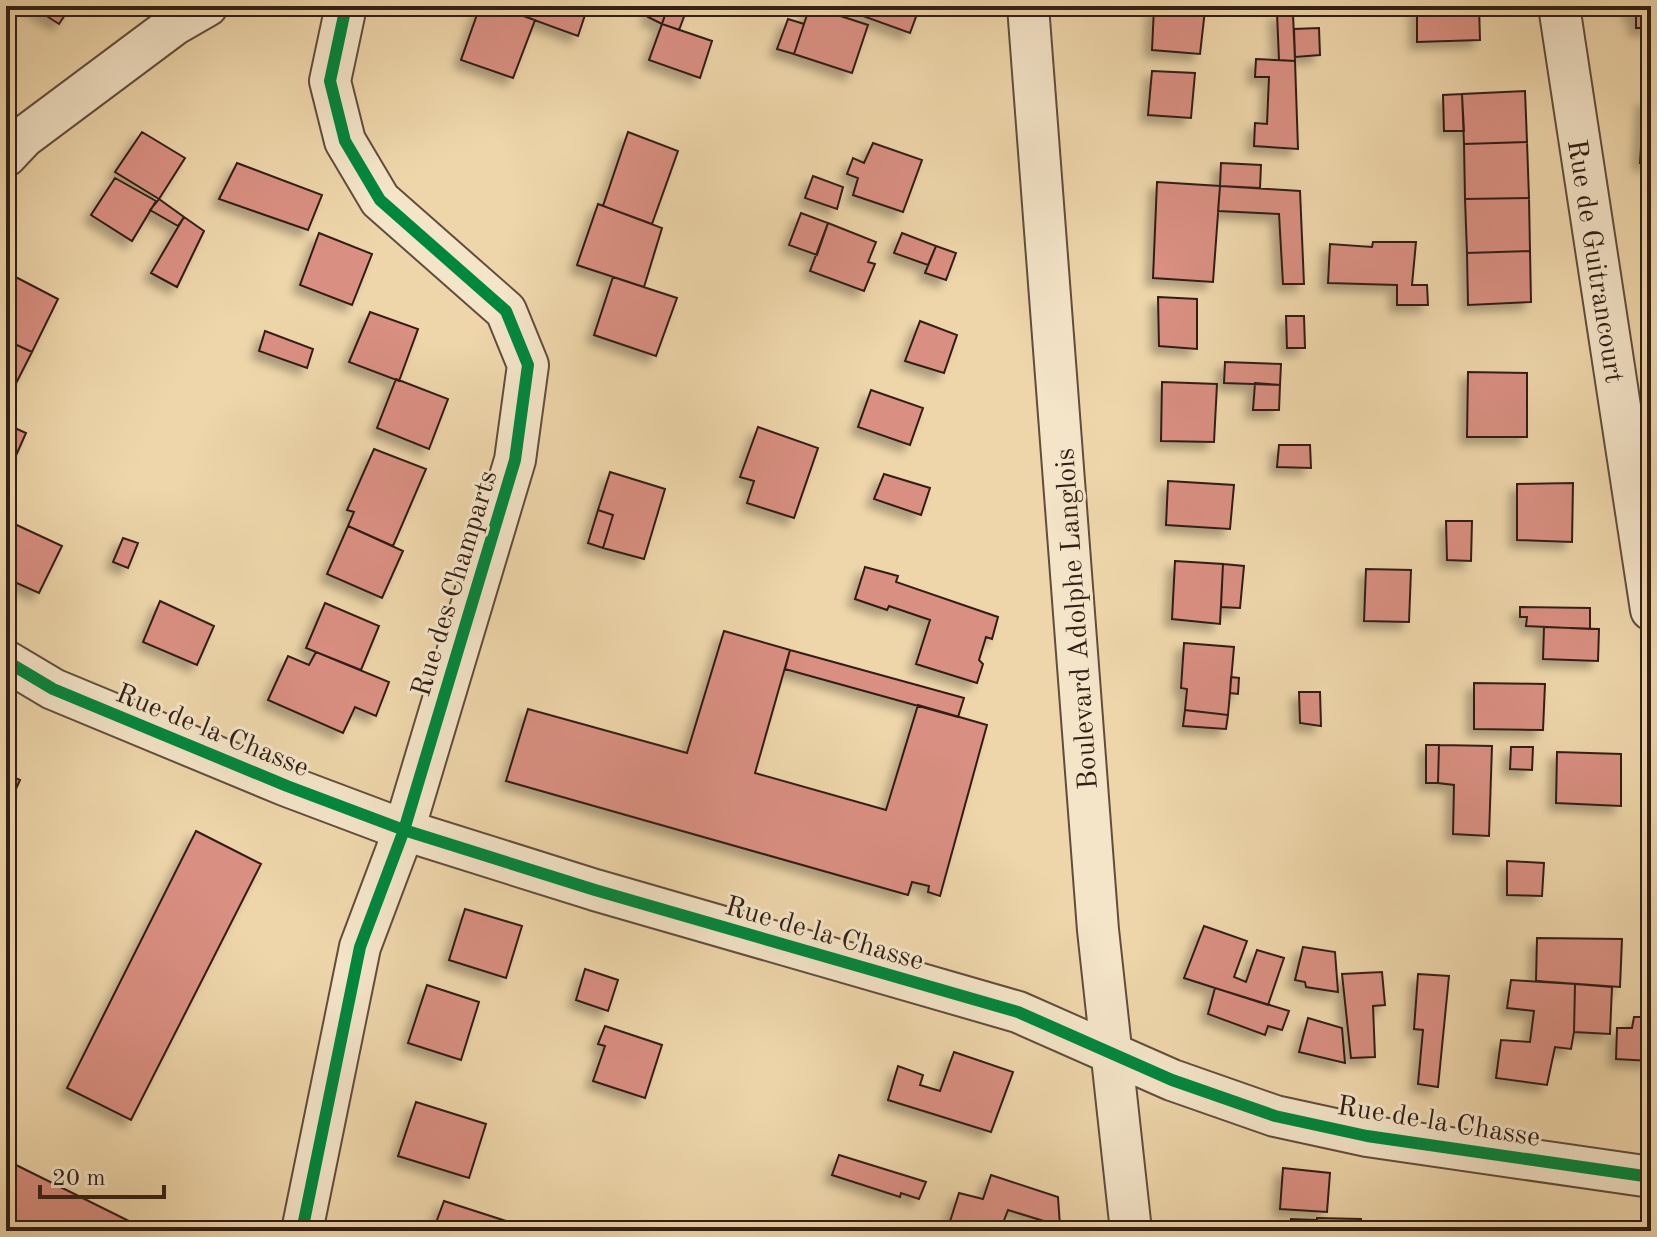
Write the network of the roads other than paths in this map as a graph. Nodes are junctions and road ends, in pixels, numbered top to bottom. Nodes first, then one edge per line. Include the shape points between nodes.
1 (207, 6) edge
2 (346, 6) edge
3 (1028, 6) edge
4 (1559, 6) edge
5 (6, 156) edge
6 (1643, 515) edge
7 (1651, 610) edge
8 (6, 661) edge
9 (404, 830) junction
10 (1112, 1054) junction
11 (1651, 1177) edge
12 (302, 1231) edge
13 (1131, 1231) edge

1 - 5 street via 136,53
2 - 9 street, Rue des Champarts via 330,81 345,141 380,200 506,311 528,365 515,460
3 - 10 street, Boulevard Adolphe Langlois via 1098,930
4 - 6 street, Rue de Guitrancourt
6 - 7 street, Rue de Guitrancourt
8 - 9 street, Rue de la Chasse via 66,695
9 - 10 street, Rue de la Chasse via 1018,1012
9 - 12 street, Rue des Champarts via 360,947
10 - 11 street, Rue de la Chasse via 1275,1116 1367,1136
10 - 13 street, Boulevard Adolphe Langlois

